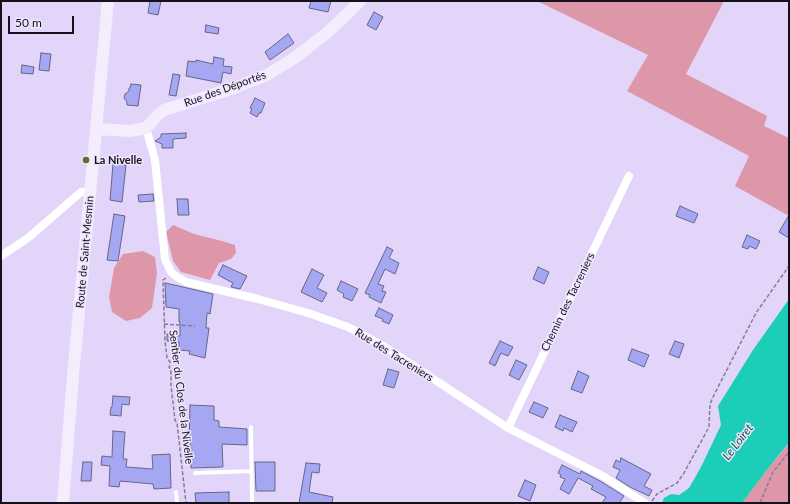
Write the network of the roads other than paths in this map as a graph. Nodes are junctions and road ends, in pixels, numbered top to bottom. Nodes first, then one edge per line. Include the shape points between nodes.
1 (108, 1) edge
2 (360, 1) edge
3 (146, 128) junction
4 (96, 129) junction
5 (629, 176) dead end
6 (90, 191) junction
7 (1, 256) edge
8 (251, 427) dead end
9 (508, 428) junction
10 (251, 471) junction
11 (195, 473) dead end
12 (176, 492) dead end
13 (640, 502) edge
14 (63, 503) edge
15 (176, 503) edge
16 (252, 503) edge

1 - 4 main road, Route de Saint-Mesmin
2 - 3 main road, Rue des Déportés via 327,33 267,75 164,110
3 - 4 main road via 130,131
3 - 9 street, Rue des Tacreniers via 155,160 165,259 171,272 177,277 186,282 265,301 348,327 385,347
4 - 6 main road, Route de Saint-Mesmin
5 - 9 street, Chemin des Tacreniers
6 - 7 street via 81,192 28,238
6 - 14 main road, Route de Saint-Mesmin
8 - 10 lane
9 - 13 street, Rue des Tacreniers via 603,476
10 - 11 lane
10 - 16 lane
12 - 15 lane

